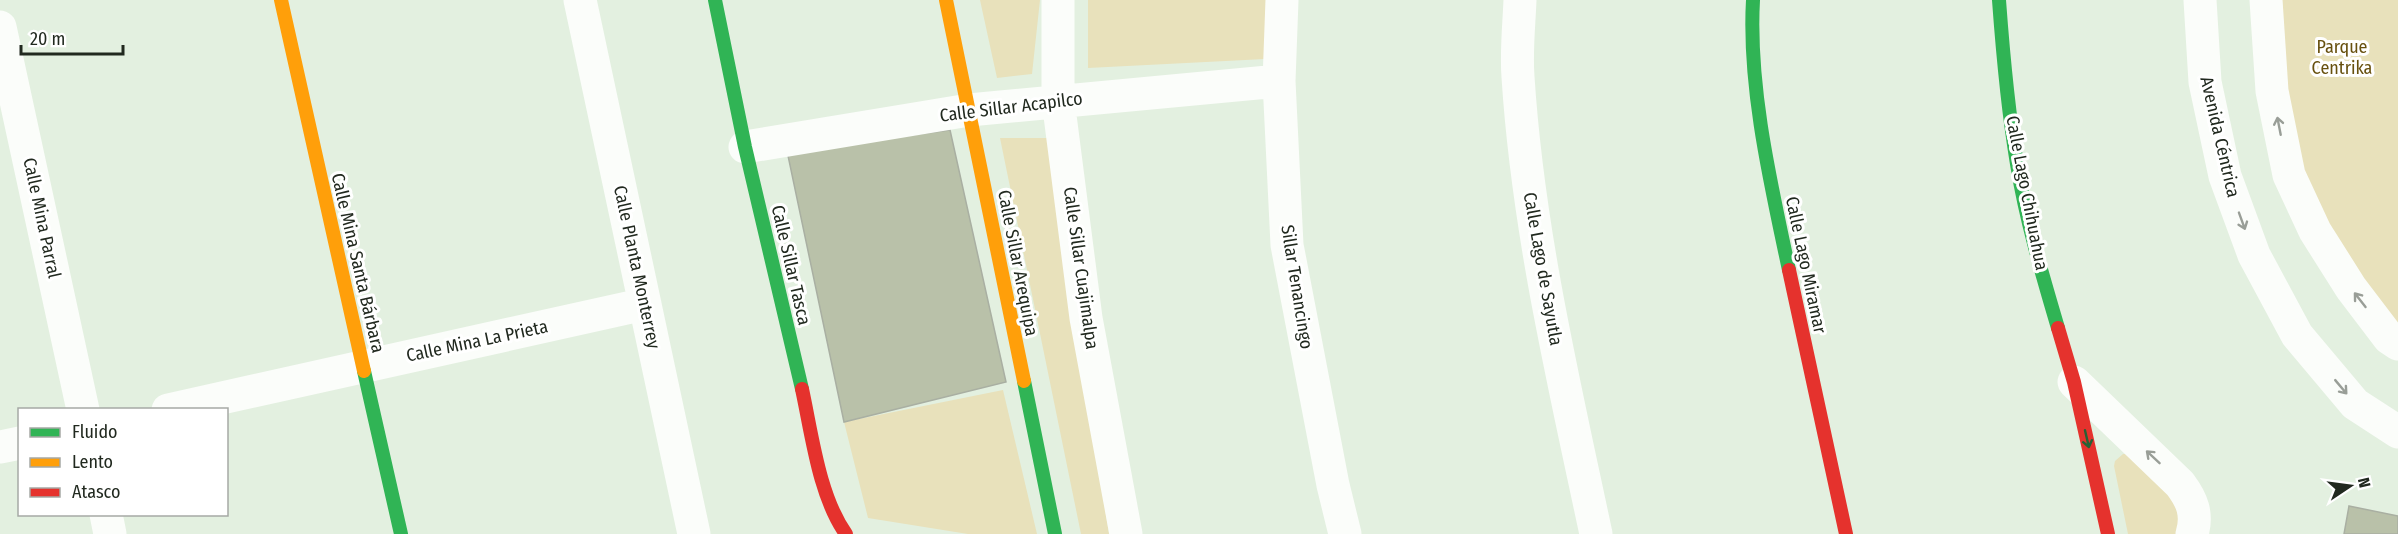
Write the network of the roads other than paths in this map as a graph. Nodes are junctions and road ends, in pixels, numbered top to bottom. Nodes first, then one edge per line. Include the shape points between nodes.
1 (281, 0) edge
2 (580, 0) edge
3 (715, 0) edge
4 (946, 0) edge
5 (1058, 0) edge
6 (1282, 0) edge
7 (1520, 0) edge
8 (1754, 0) edge
9 (2000, 0) edge
10 (2200, 0) edge
11 (2266, 0) edge
12 (0, 27) edge
13 (1279, 81) junction
14 (1058, 100) junction
15 (969, 110) junction
16 (745, 147) junction
17 (645, 304) junction
18 (2398, 345) edge
19 (362, 366) junction
20 (2074, 382) junction
21 (83, 408) edge
22 (177, 408) edge
23 (2398, 432) edge
24 (18, 443) edge
25 (0, 447) edge
26 (106, 516) edge
27 (110, 534) edge
28 (401, 534) edge
29 (694, 534) edge
30 (846, 534) edge
31 (1055, 534) edge
32 (1126, 534) edge
33 (1346, 534) edge
34 (1596, 534) edge
35 (1846, 534) edge
36 (2108, 534) edge
37 (2192, 534) edge

1 - 19 street, Calle Mina Santa Bárbara
2 - 17 street, Calle Planta Monterrey
3 - 16 street, Calle Sillar Tasca
4 - 15 street, Calle Sillar Arequipa
5 - 14 street, Calle Sillar Cuajimalpa
6 - 13 street, Sillar Tenancingo
7 - 34 street, Calle Lago de Sayutla via 1518,75 1530,202
8 - 35 street, Calle Lago Miramar via 1751,37 1768,170
9 - 20 street, Calle Lago Chihuahua via 2018,165 2039,265
10 -> 23 street, Avenida Céntrica via 2207,92 2226,176 2254,255 2297,335 2355,404
18 -> 11 street via 2350,288 2315,231 2289,175 2272,91
12 - 21 street, Calle Mina Parral
13 - 14 street, Calle Sillar Acapilco
13 - 33 street, Sillar Tenancingo via 1287,245
14 - 15 street, Calle Sillar Acapilco
14 - 32 street, Calle Sillar Cuajimalpa via 1086,318
15 - 16 street, Calle Sillar Acapilco
15 - 31 street, Calle Sillar Arequipa
16 - 30 street, Calle Sillar Tasca via 824,486 836,520
17 - 19 street, Calle Mina La Prieta
17 - 29 street, Calle Planta Monterrey
19 - 22 street, Calle Mina La Prieta
19 - 28 street, Calle Mina Santa Bárbara
20 -> 36 street, Calle Lago Chihuahua
37 -> 20 street, Calle Lago Chihuahua via 2195,513 2180,484
24 - 25 street
26 - 27 street

